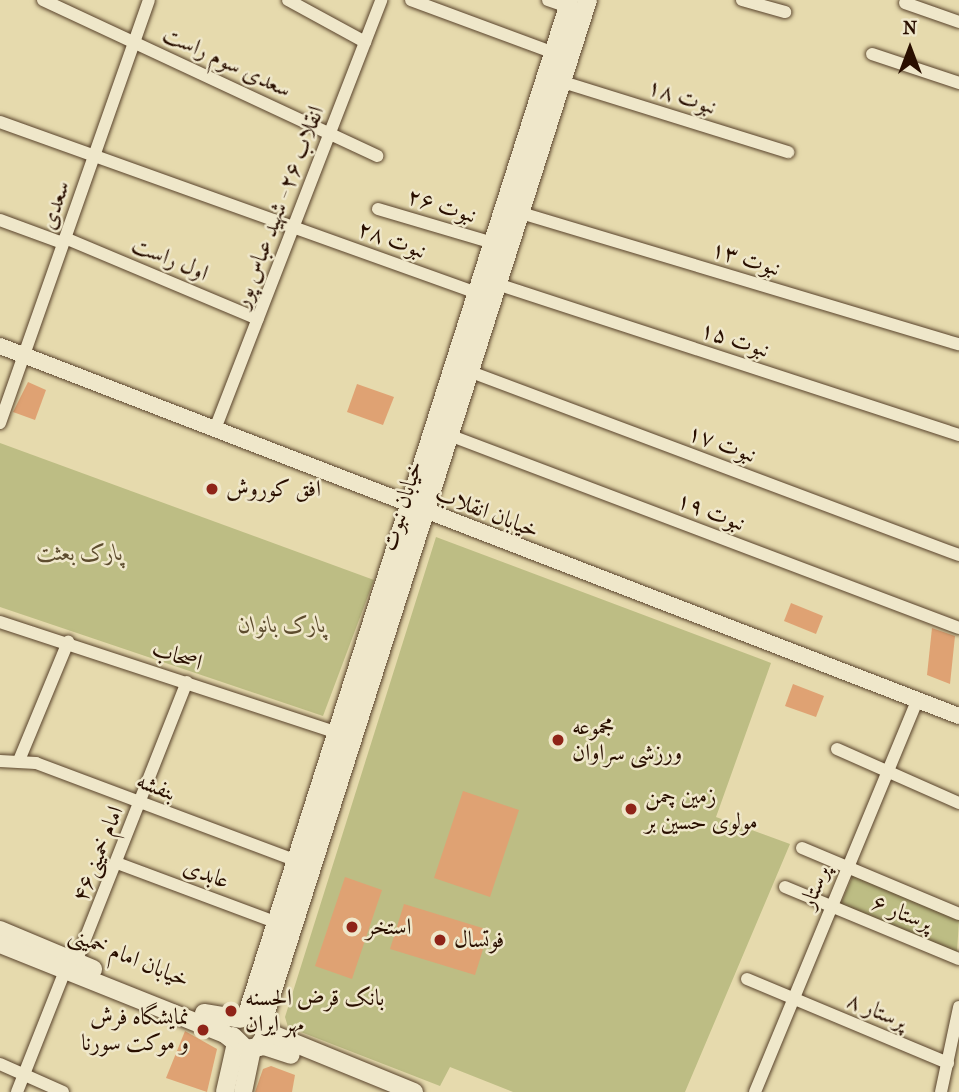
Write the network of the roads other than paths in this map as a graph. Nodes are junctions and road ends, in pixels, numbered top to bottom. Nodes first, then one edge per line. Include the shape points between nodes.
1 (43, 0) edge
2 (149, 0) edge
3 (288, 0) edge
4 (381, 0) edge
5 (411, 0) edge
6 (548, 0) edge
7 (588, 0) edge
8 (743, 0) edge
9 (569, 3) edge
10 (905, 3) dead end
11 (785, 12) dead end
12 (959, 22) edge
13 (134, 41) junction
14 (365, 42) junction
15 (554, 53) junction
16 (872, 54) dead end
17 (555, 79) junction
18 (959, 83) edge
19 (0, 122) edge
20 (329, 134) junction
21 (788, 152) dead end
22 (94, 155) junction
23 (377, 156) dead end
24 (378, 209) dead end
25 (521, 213) junction
26 (0, 220) edge
27 (293, 227) junction
28 (64, 240) junction
29 (493, 243) junction
30 (487, 288) junction
31 (258, 319) junction
32 (959, 344) edge
33 (0, 346) edge
34 (24, 355) junction
35 (471, 372) junction
36 (0, 423) edge
37 (215, 429) junction
38 (449, 435) junction
39 (959, 435) edge
40 (419, 510) junction
41 (959, 555) edge
42 (0, 622) edge
43 (959, 628) edge
44 (68, 642) junction
45 (187, 682) junction
46 (917, 700) junction
47 (959, 716) edge
48 (348, 737) junction
49 (837, 749) dead end
50 (20, 758) junction
51 (0, 761) edge
52 (887, 772) junction
53 (959, 803) edge
54 (142, 804) junction
55 (802, 848) dead end
56 (300, 862) junction
57 (117, 863) junction
58 (846, 866) junction
59 (785, 887) dead end
60 (830, 906) junction
61 (959, 914) edge
62 (281, 924) junction
63 (0, 930) edge
64 (0, 944) edge
65 (959, 959) edge
66 (71, 967) junction
67 (747, 979) dead end
68 (790, 998) junction
69 (959, 1007) edge
70 (243, 1018) junction
71 (265, 1027) junction
72 (248, 1047) junction
73 (948, 1063) junction
74 (0, 1065) edge
75 (24, 1074) junction
76 (17, 1092) edge
77 (63, 1092) edge
78 (225, 1092) edge
79 (243, 1092) edge
80 (382, 1092) edge
81 (414, 1092) edge
82 (755, 1092) edge
83 (941, 1092) edge

1 - 13 street, سعدی سوم راست
2 - 13 street, سعدی
3 - 14 street
4 - 14 street, انقلاب ۲۶ - شهید عباس پور
5 - 15 street
6 - 9 street
7 - 17 main road, خیابان نبوت
8 - 11 street
9 - 15 main road, خیابان نبوت
10 - 12 street
13 - 20 street, سعدی سوم راست
13 - 22 street, سعدی
14 - 20 street, انقلاب ۲۶ - شهید عباس پور
15 - 17 main road, خیابان نبوت
16 - 18 street
17 - 21 street, نبوت ۱۸
17 - 25 main road, خیابان نبوت
17 - 29 main road, خیابان نبوت
19 - 22 street, نبوت ۲۸
20 - 23 street, سعدی سوم راست
20 - 27 street, انقلاب ۲۶ - شهید عباس پور
22 - 27 street, نبوت ۲۸
22 - 28 street, سعدی
24 - 29 street, نبوت ۲۶
25 - 30 main road, خیابان نبوت
25 - 32 street, نبوت ۱۳
26 - 28 street, اول راست
27 - 30 street, نبوت ۲۸
27 - 31 street, انقلاب ۲۶ - شهید عباس پور
28 - 31 street, اول راست
28 - 34 street, سعدی
29 - 30 main road, خیابان نبوت
30 - 35 main road, خیابان نبوت
30 - 39 street, نبوت ۱۵
30 - 40 main road, خیابان نبوت
31 - 37 street, انقلاب ۲۶ - شهید عباس پور
33 - 34 street, خیابان انقلاب
34 - 36 street, سعدی
34 - 37 street, خیابان انقلاب
35 - 38 main road, خیابان نبوت
35 - 41 street, نبوت ۱۷
37 - 40 street, خیابان انقلاب
38 - 40 main road, خیابان نبوت
38 - 43 street, نبوت ۱۹
40 - 46 street, خیابان انقلاب
40 - 48 main road, خیابان نبوت
42 - 44 street, اصحاب
44 - 45 street, اصحاب
44 - 50 street
45 - 48 street, اصحاب
45 - 54 street, امام خمینی۴۶
46 - 47 street, خیابان انقلاب
46 - 52 street, پرستار
48 - 56 main road, خیابان نبوت
48 - 71 main road, خیابان نبوت
49 - 52 street
50 - 51 street, بنفشه via 13,765
50 - 54 street, بنفشه
52 - 53 street
52 - 58 street, پرستار
54 - 56 street, بنفشه
54 - 57 street, امام خمینی۴۶
55 - 58 street
56 - 62 main road, خیابان نبوت
57 - 62 street, عابدی
57 - 66 street, امام خمینی۴۶
58 - 60 street, پرستار
58 - 61 street
59 - 60 street, پرستار ۶
60 - 65 street, پرستار ۶
60 - 68 street, پرستار
62 - 70 main road, خیابان نبوت
63 - 66 main road, خیابان امام خمینی
64 - 66 main road, خیابان امام خمینی
66 - 70 main road, خیابان امام خمینی via 222,1021
66 - 72 main road, خیابان امام خمینی
66 - 75 street, امام خمینی۴۶
67 - 68 street, پرستار ۸
68 - 73 street, پرستار ۸
68 - 82 street, پرستار
69 - 73 street
70 - 71 main road
70 - 72 main road, خیابان نبوت via 233,1033
71 - 72 main road, خیابان نبوت
71 - 81 main road
72 - 78 main road
72 - 79 main road
72 - 80 main road, خیابان امام خمینی via 270,1046
73 - 83 street
74 - 75 street
75 - 76 street, امام خمینی۴۶
75 - 77 street

